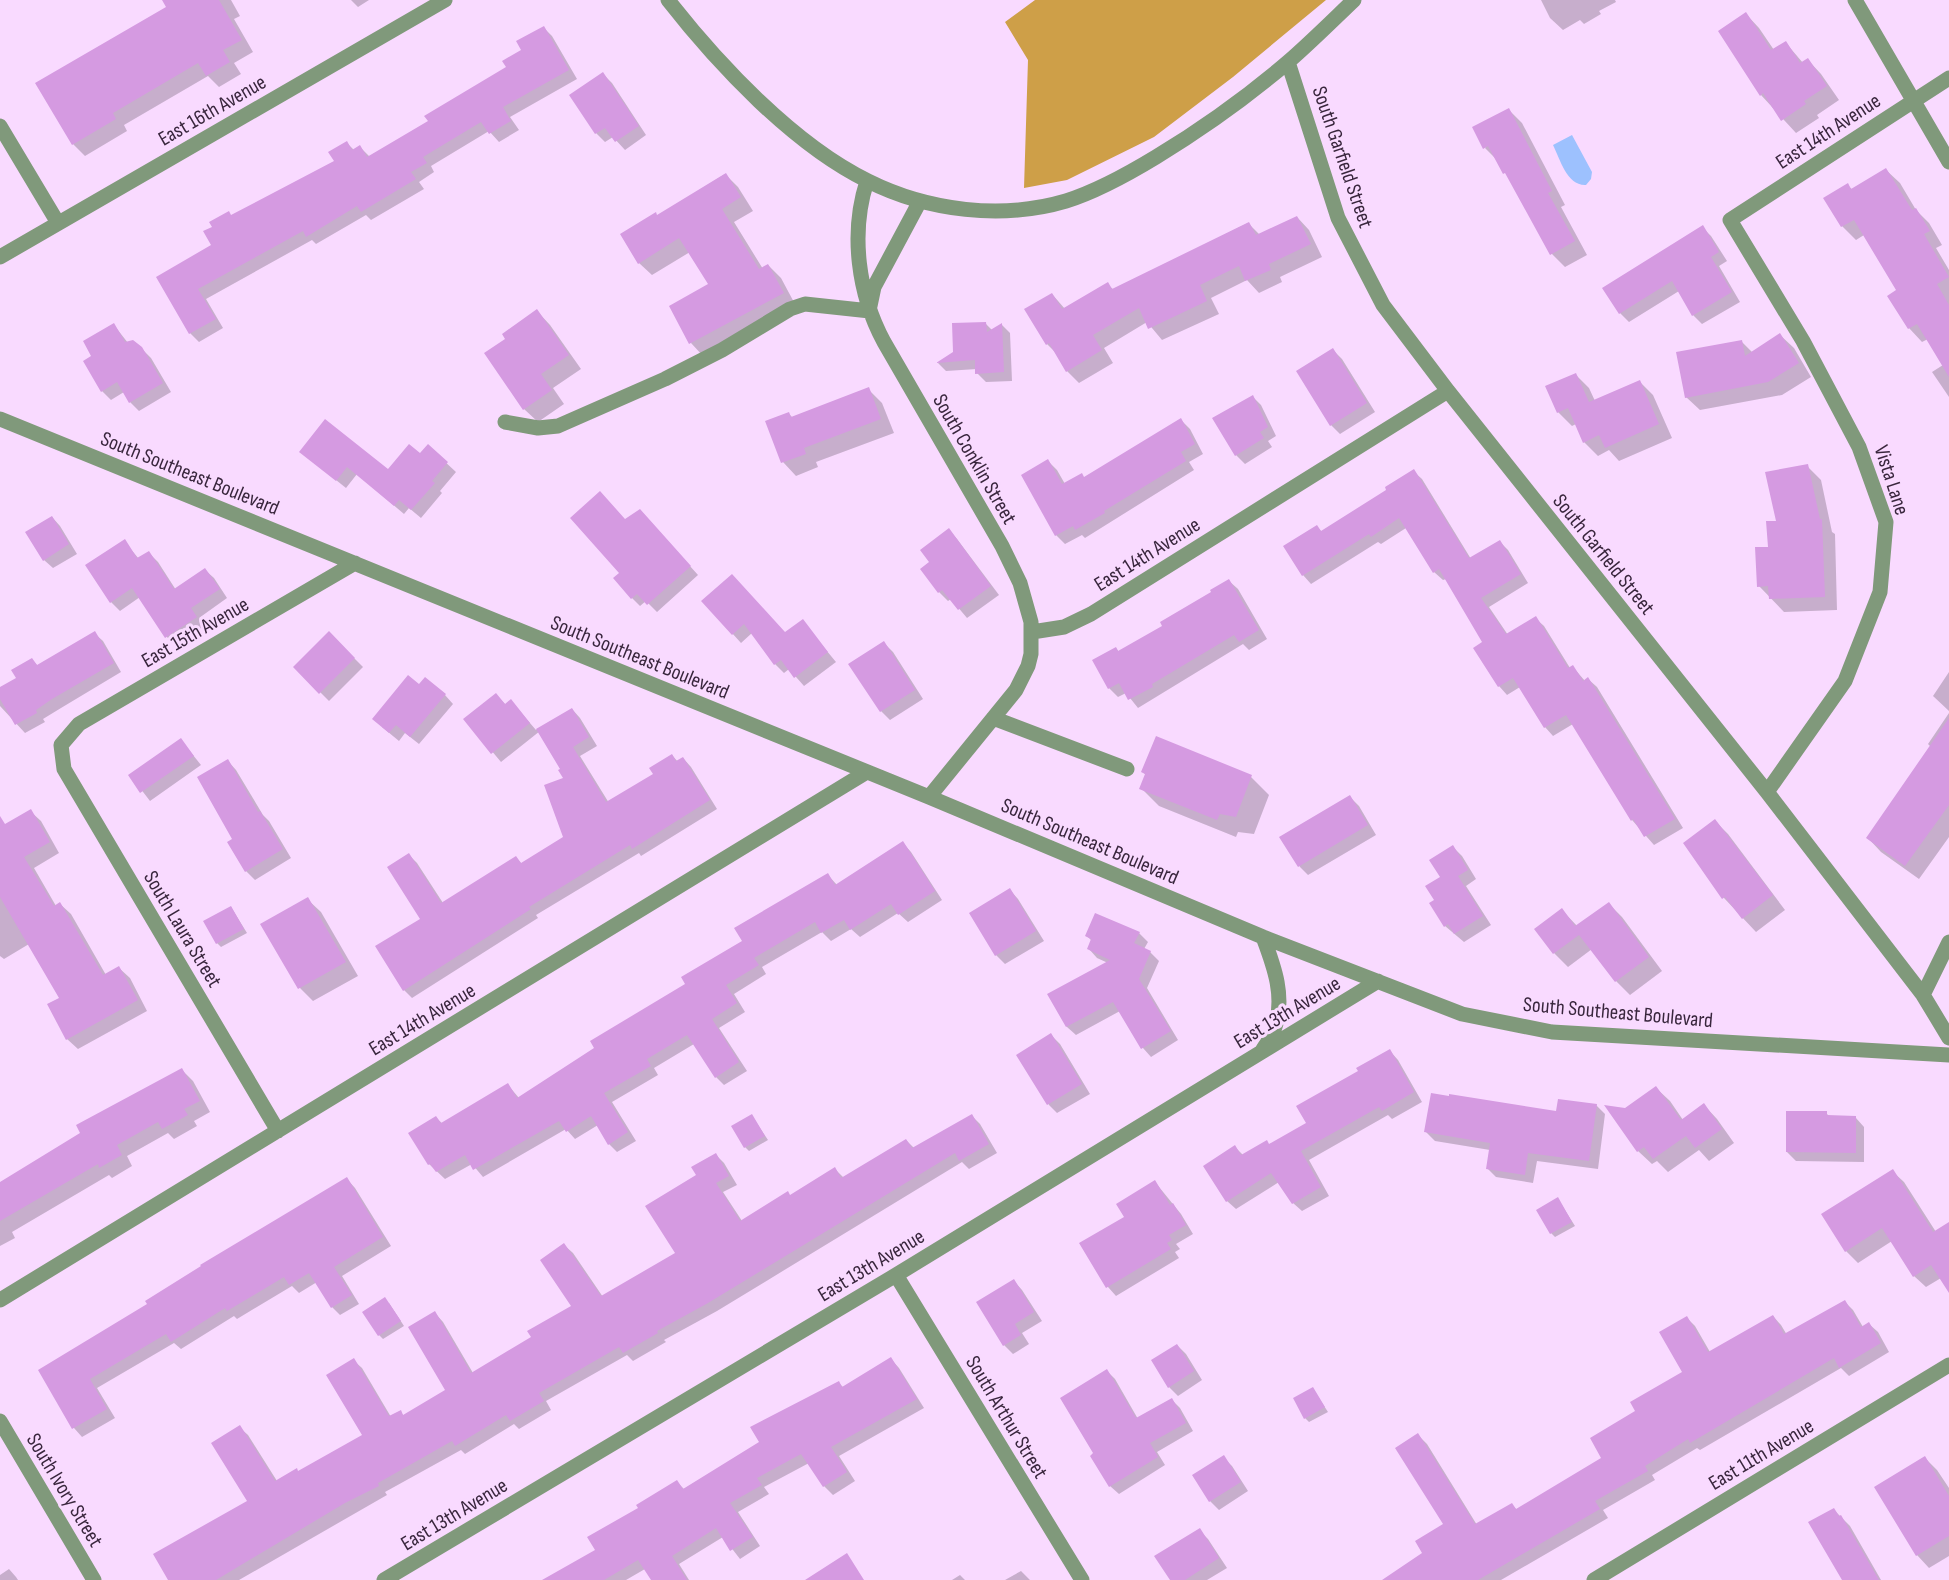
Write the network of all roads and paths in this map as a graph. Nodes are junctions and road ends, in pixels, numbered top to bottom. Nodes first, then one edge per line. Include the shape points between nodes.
1 (445, 0) edge
2 (668, 0) edge
3 (1354, 0) edge
4 (1855, 0) edge
5 (1288, 62) junction
6 (1949, 78) edge
7 (1913, 101) junction
8 (0, 126) edge
9 (1949, 162) edge
10 (867, 181) junction
11 (920, 201) junction
12 (1730, 220) joint
13 (58, 223) junction
14 (0, 257) edge
15 (870, 311) junction
16 (1448, 391) junction
17 (0, 419) edge
18 (505, 422) dead end
19 (355, 563) junction
20 (1032, 632) junction
21 (993, 718) junction
22 (61, 745) joint
23 (1127, 769) dead end
24 (865, 772) junction
25 (1767, 792) junction
26 (929, 797) junction
27 (1263, 937) junction
28 (1949, 942) edge
29 (1378, 981) junction
30 (1923, 995) junction
31 (1949, 1038) edge
32 (1261, 1053) junction
33 (1949, 1055) edge
34 (278, 1131) junction
35 (896, 1275) junction
36 (0, 1300) edge
37 (1947, 1368) edge
38 (0, 1421) edge
39 (94, 1580) edge
40 (384, 1580) edge
41 (1082, 1580) edge
42 (1594, 1580) edge

1 - 13 street, East 16th Avenue
2 - 10 street via 764,104 822,152
3 - 5 street
4 - 7 street
5 - 11 street via 1224,113 1167,151 1080,196 1051,205 1001,212
5 - 16 street, South Garfield Street via 1338,218 1383,305
6 - 7 street, East 14th Avenue
7 - 9 street
7 - 12 street, East 14th Avenue
8 - 13 street
10 - 11 street
10 - 15 street, South Conklin Street via 860,206 859,254
11 - 15 street via 874,287
12 - 25 street, Vista Lane via 1803,341 1860,447 1886,522 1880,592 1845,681
13 - 14 street, East 16th Avenue
15 - 18 street via 805,304 665,379 558,426 538,428
15 - 20 street, South Conklin Street via 1011,565 1025,596
16 - 20 street, East 14th Avenue via 1091,614 1064,627
16 - 25 street, South Garfield Street
17 - 19 street, South Southeast Boulevard
19 - 22 street, East 15th Avenue via 79,724
19 - 24 street, South Southeast Boulevard
20 - 21 street via 1031,654 1023,678
21 - 23 street
21 - 26 street
22 - 34 street, South Laura Street via 64,769
24 - 26 street, South Southeast Boulevard
24 - 34 street, East 14th Avenue
25 - 30 street, South Garfield Street
26 - 27 street, South Southeast Boulevard
27 - 29 street, South Southeast Boulevard
27 - 32 street via 1277,974 1279,1004 1274,1030
28 - 30 street
29 - 32 street, East 13th Avenue
29 - 33 street, South Southeast Boulevard via 1462,1014 1552,1032
30 - 31 street, South Garfield Street
32 - 35 street, East 13th Avenue
34 - 36 street, East 14th Avenue
35 - 40 street, East 13th Avenue
35 - 41 street, South Arthur Street
37 - 42 street, East 11th Avenue
38 - 39 street, South Ivory Street

